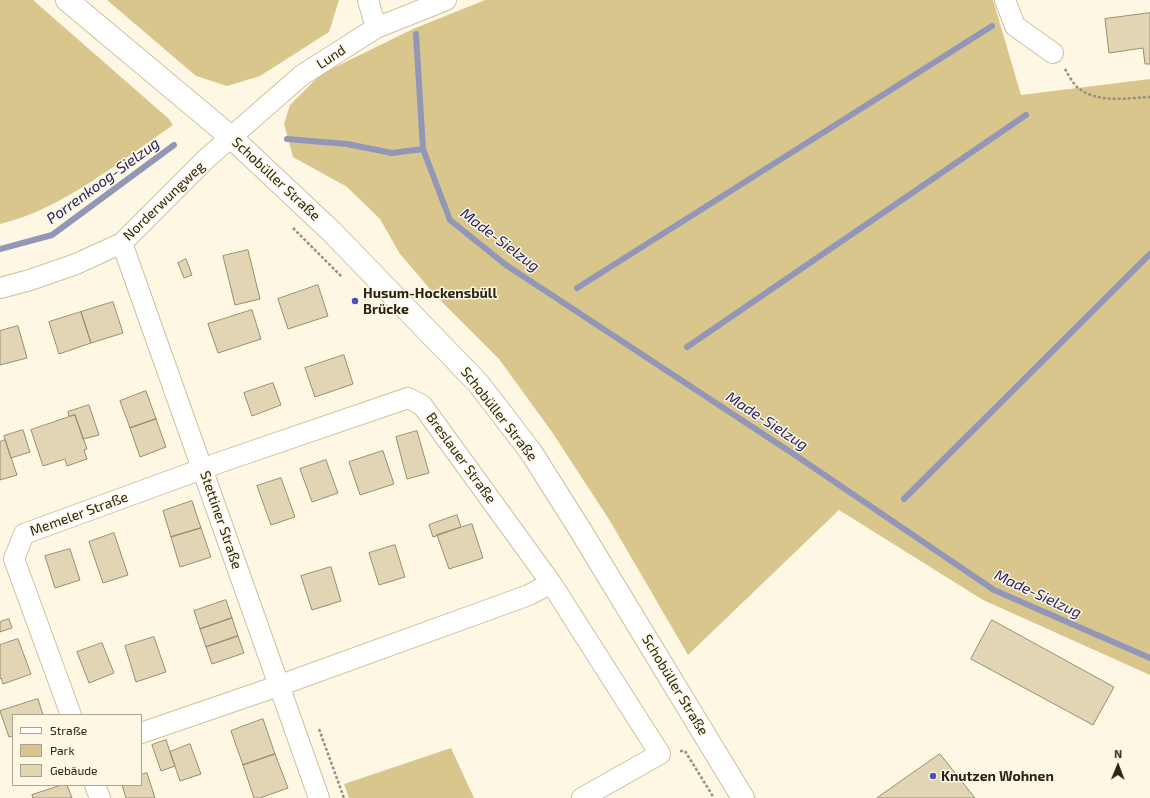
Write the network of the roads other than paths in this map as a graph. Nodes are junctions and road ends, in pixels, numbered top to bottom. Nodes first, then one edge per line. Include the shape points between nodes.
1 (67, 0) edge
2 (368, 0) edge
3 (446, 0) edge
4 (1005, 0) edge
5 (376, 28) junction
6 (1053, 53) road end
7 (232, 138) junction
8 (122, 243) junction
9 (0, 288) edge
10 (203, 469) junction
11 (551, 583) junction
12 (278, 686) junction
13 (71, 714) edge
14 (142, 733) edge
15 (96, 786) edge
16 (100, 798) edge
17 (319, 798) edge
18 (582, 798) edge
19 (743, 798) edge

1 - 7 main road, Schobüller Straße
2 - 5 street
3 - 5 street, Lund
4 - 6 street via 1015,26
5 - 7 street, Lund via 302,76
7 - 8 street, Norderwungweg via 206,159
7 - 19 main road, Schobüller Straße via 332,232 483,390 531,452
8 - 9 street, Norderwungweg via 76,264
8 - 10 street, Stettiner Straße
10 - 11 street, Breslauer Straße via 408,398 422,405
10 - 12 street, Stettiner Straße
10 - 13 street, Memeler Straße via 24,534 14,559
11 - 12 street via 529,595
11 - 18 street, Breslauer Straße via 660,754
12 - 14 street
12 - 17 street, Stettiner Straße
15 - 16 street

